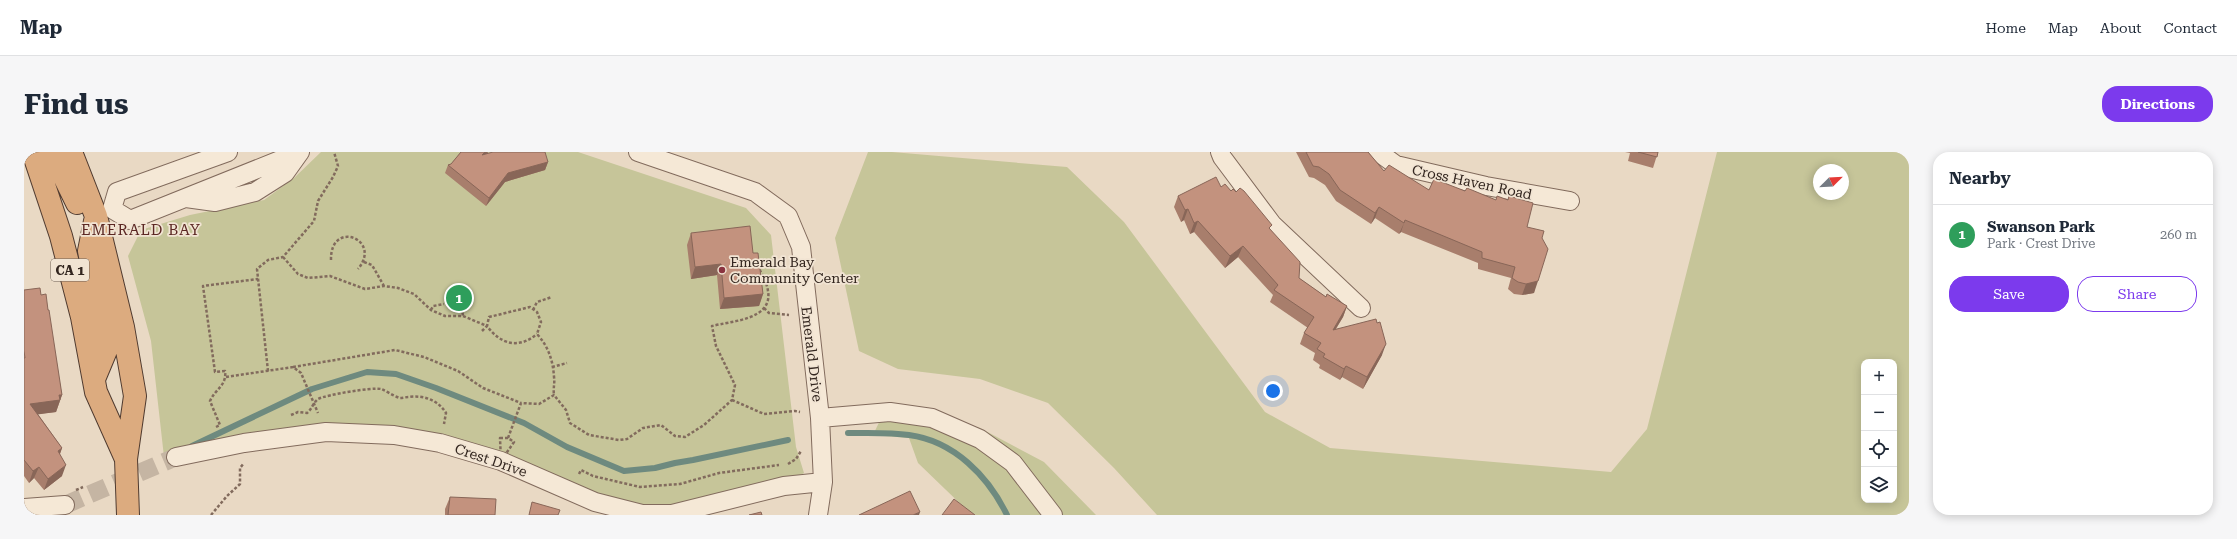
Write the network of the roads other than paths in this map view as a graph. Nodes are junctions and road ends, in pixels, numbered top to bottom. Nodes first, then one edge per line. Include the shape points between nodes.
1 (33, 152) edge
2 (52, 152) edge
3 (71, 152) edge
4 (228, 152) edge
5 (300, 152) edge
6 (638, 152) edge
7 (1220, 152) edge
8 (1378, 152) edge
9 (176, 170) junction
10 (185, 198) junction
11 (1570, 201) dead end
12 (104, 213) junction
13 (1362, 308) dead end
14 (94, 379) junction
15 (820, 418) junction
16 (176, 457) tunnel mouth
17 (126, 459) junction
18 (823, 482) junction
19 (65, 505) tunnel mouth
20 (24, 508) edge
21 (128, 515) edge
22 (818, 515) edge
23 (1053, 515) edge

1 - 14 highway, CA 1 via 61,236
2 - 12 highway via 79,206
3 - 12 highway, CA 1
4 - 9 street
5 - 10 street via 285,173 255,192 215,202
6 - 15 street, Emerald Drive via 755,192 788,216 800,247
7 - 13 street via 1272,224
8 - 11 street, Cross Haven Road via 1396,165 1486,186
9 - 10 street
9 - 12 street via 117,192
10 - 12 street via 130,220
12 - 14 highway via 89,251 108,340
12 - 17 highway, CA 1 via 135,396
14 - 17 highway, CA 1 via 96,392
15 - 18 street, Emerald Drive
15 - 23 street via 890,412 932,418 980,439 1013,463
16 - 18 street, Crest Drive via 244,443 326,432 394,435 440,443 501,461 595,502 642,514 672,514 784,486
17 - 21 highway, CA 1
18 - 22 street, Emerald Drive
19 - 20 street

